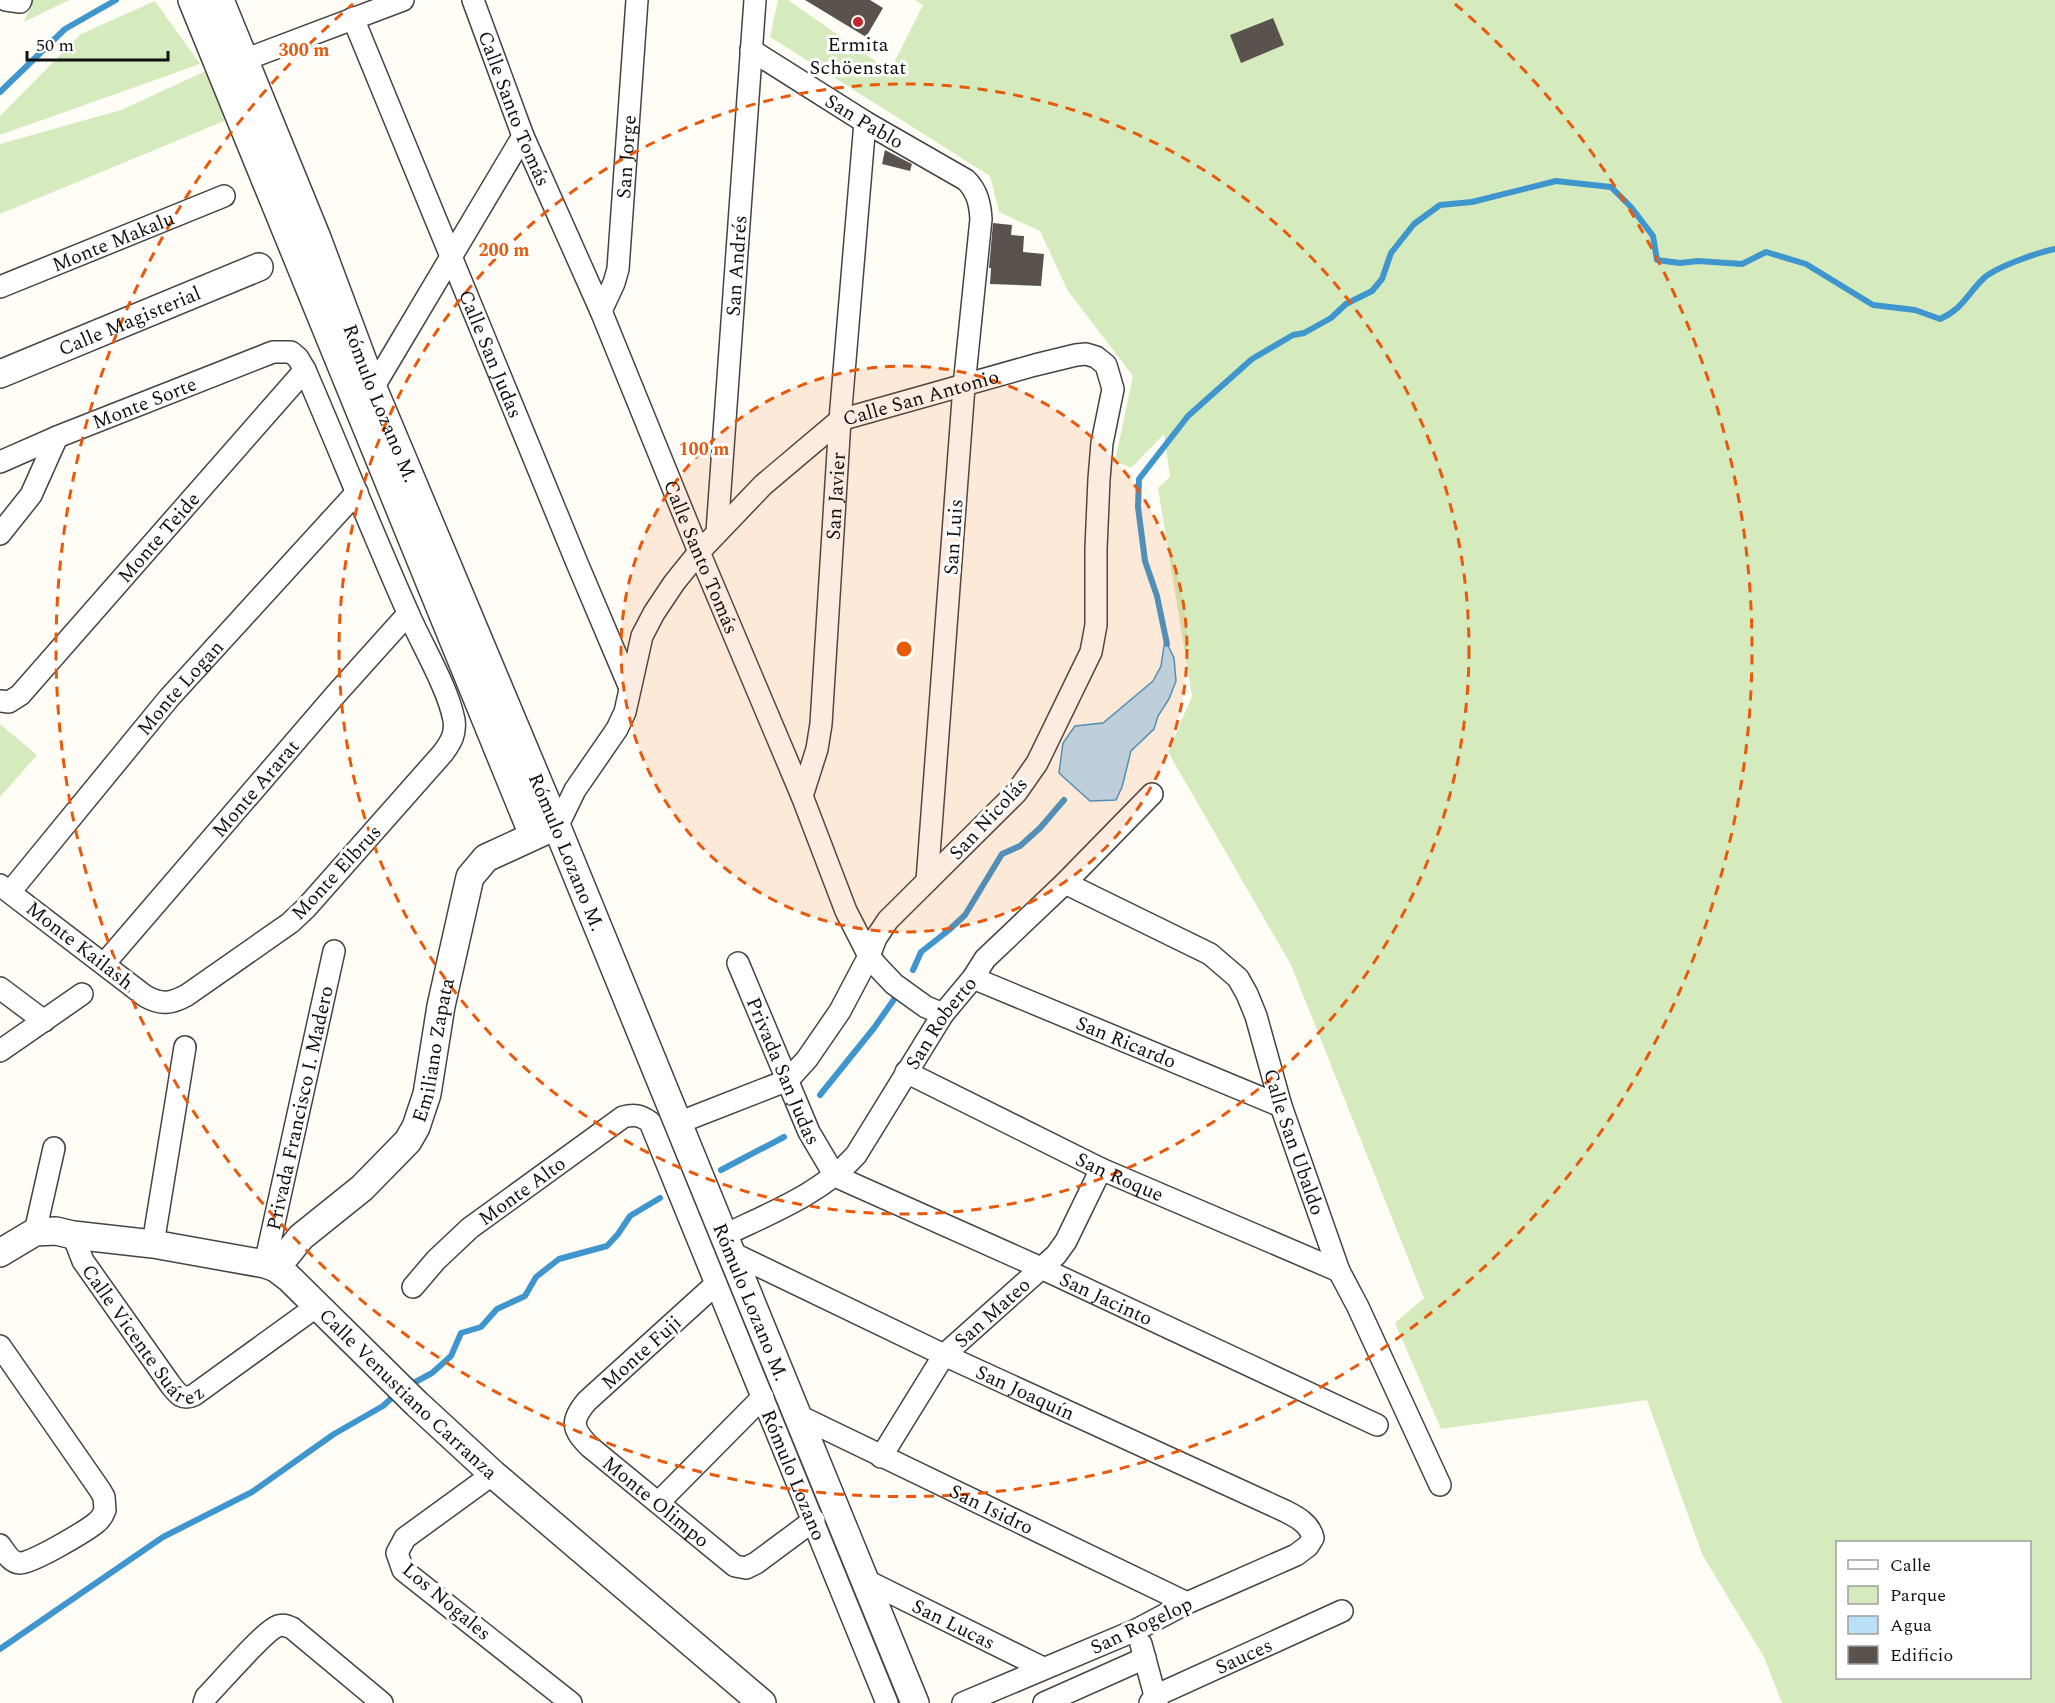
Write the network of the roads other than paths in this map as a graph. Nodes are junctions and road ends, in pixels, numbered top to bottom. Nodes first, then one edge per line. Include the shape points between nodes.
1 (192, 0) edge
2 (220, 0) edge
3 (403, 0) edge
4 (473, 0) edge
5 (637, 0) edge
6 (755, 0) edge
7 (352, 18) junction
8 (751, 50) junction
9 (244, 60) junction
10 (865, 122) junction
11 (523, 136) junction
12 (976, 193) joint
13 (224, 196) dead end
14 (306, 243) junction
15 (450, 258) junction
16 (259, 267) dead end
17 (0, 287) edge
18 (601, 311) junction
19 (1106, 365) joint
20 (2, 367) edge
21 (305, 370) junction
22 (964, 386) junction
23 (373, 388) junction
24 (840, 420) junction
25 (57, 437) junction
26 (0, 462) edge
27 (357, 492) junction
28 (717, 532) junction
29 (0, 534) edge
30 (699, 552) junction
31 (408, 614) junction
32 (630, 688) junction
33 (5, 702) edge
34 (1152, 794) dead end
35 (802, 796) junction
36 (545, 831) junction
37 (927, 881) junction
38 (1065, 883) junction
39 (5, 888) edge
40 (333, 951) dead end
41 (869, 956) junction
42 (738, 963) dead end
43 (104, 964) junction
44 (973, 978) junction
45 (0, 988) edge
46 (82, 994) dead end
47 (161, 1004) joint
48 (943, 1014) junction
49 (44, 1021) junction
50 (185, 1047) dead end
51 (0, 1051) edge
52 (906, 1072) junction
53 (788, 1080) junction
54 (1281, 1106) junction
55 (642, 1117) joint
56 (678, 1123) junction
57 (54, 1148) dead end
58 (1101, 1169) junction
59 (835, 1176) junction
60 (35, 1232) junction
61 (73, 1235) junction
62 (153, 1244) junction
63 (726, 1244) junction
64 (0, 1253) edge
65 (270, 1266) junction
66 (1041, 1268) junction
67 (1339, 1271) junction
68 (716, 1284) junction
69 (413, 1287) dead end
70 (317, 1306) junction
71 (0, 1346) edge
72 (944, 1355) junction
73 (763, 1397) junction
74 (796, 1415) junction
75 (574, 1425) joint
76 (1377, 1425) dead end
77 (881, 1457) junction
78 (493, 1474) junction
79 (1440, 1485) dead end
80 (658, 1502) junction
81 (814, 1520) junction
82 (1313, 1538) joint
83 (0, 1545) edge
84 (865, 1580) junction
85 (1186, 1603) junction
86 (1342, 1611) dead end
87 (1136, 1630) junction
88 (1145, 1658) junction
89 (1043, 1668) junction
90 (1004, 1694) edge
91 (1154, 1701) edge
92 (204, 1703) edge
93 (382, 1703) edge
94 (571, 1703) edge
95 (762, 1703) edge
96 (887, 1703) edge
97 (915, 1703) edge
98 (963, 1703) edge
99 (1044, 1703) edge

1 - 14 street
2 - 9 street, Rómulo Lozano M.
3 - 7 street
4 - 11 street, Calle Santo Tomás
5 - 18 street, San Jorge via 618,269
6 - 8 street, San Andrés
7 - 9 street
7 - 15 street, Calle San Judas
8 - 10 street, San Pablo
8 - 28 street, San Andrés
9 - 14 street, Rómulo Lozano M.
10 - 12 street, San Pablo via 966,180
10 - 24 street, San Javier
11 - 15 street
11 - 18 street, Calle Santo Tomás
12 - 22 street, San Luis via 981,219
13 - 17 street, Monte Makalu
14 - 23 street, Rómulo Lozano M.
14 - 36 street
15 - 23 street
15 - 32 street, Calle San Judas
16 - 20 street, Calle Magisterial
18 - 30 street, Calle Santo Tomás
19 - 22 street, Calle San Antonio via 1096,357 1076,355
19 - 37 street, San Nicolás via 1113,389 1102,443 1096,625 1091,652 1037,763 1016,793
21 - 25 street, Monte Sorte via 291,352 273,352
21 - 27 street
21 - 33 street, Monte Teide via 52,661 20,694
22 - 24 street, Calle San Antonio
22 - 37 street, San Luis
23 - 36 street, Rómulo Lozano M.
24 - 28 street, Calle San Antonio via 763,485
24 - 35 street, San Javier via 821,724
25 - 26 street, Monte Sorte
25 - 29 street via 31,495
27 - 31 street
27 - 39 street, Monte Logan via 169,698
28 - 30 street, Calle San Antonio
30 - 32 street, Calle San Antonio via 674,583 642,636
30 - 35 street, Calle Santo Tomás
31 - 43 street, Monte Ararat
31 - 47 street, Monte Elbrus via 446,695 453,715 453,738 290,923 187,995
32 - 36 street, Calle San Antonio via 617,729
34 - 38 street, San Roberto
35 - 41 street, Calle Santo Tomás via 846,911
36 - 56 street, Rómulo Lozano M.
36 - 65 street, Emiliano Zapata via 486,858 470,877 441,1006 427,1094 408,1141 362,1188
37 - 41 street, San Nicolás via 888,920
38 - 44 street, San Roberto via 985,959
38 - 54 street, Calle San Ubaldo via 1210,954 1238,978 1256,1016
39 - 43 street, Monte Kailash
40 - 65 street, Privada Francisco I. Madero
41 - 48 street, Calle Santo Tomás via 894,984
41 - 53 street, San Nicolás via 824,1036
42 - 53 street, Privada San Judas
43 - 47 street, Monte Kailash
44 - 48 street, San Roberto
44 - 54 street, San Ricardo
45 - 49 street
46 - 49 street
48 - 52 street, San Roberto
49 - 51 street
50 - 62 street
52 - 58 street, San Roque
52 - 59 street, San Roberto via 856,1155
53 - 56 street, San Nicolás
53 - 59 street, Privada San Judas via 809,1132
54 - 67 street, Calle San Ubaldo
55 - 68 street, Rómulo Lozano via 654,1128
55 - 69 street, Monte Alto via 623,1117 470,1228
56 - 63 street, Rómulo Lozano M.
57 - 60 street
58 - 66 street, San Mateo via 1065,1241
58 - 67 street, San Roque
59 - 63 street, San Roberto
59 - 66 street, San Jacinto
60 - 61 street
60 - 64 street
61 - 62 street
61 - 70 street, Calle Vicente Suárez via 89,1270 170,1384 185,1398
62 - 65 street
63 - 72 street, San Joaquín
63 - 74 street, Rómulo Lozano M.
65 - 70 street, Calle Venustiano Carranza
66 - 72 street, San Mateo
66 - 76 street, San Jacinto
67 - 79 street, Calle San Ubaldo
68 - 73 street, Rómulo Lozano
68 - 75 street, Monte Fuji via 587,1401
70 - 78 street, Calle Venustiano Carranza
71 - 83 street via 105,1502 105,1510 95,1524 45,1554 17,1563
72 - 77 street, San Mateo
72 - 82 street, San Joaquín via 1285,1511 1302,1520
73 - 80 street
73 - 81 street, Rómulo Lozano
74 - 77 street, San Isidro
74 - 84 street, Rómulo Lozano M.
75 - 80 street, Monte Olimpo via 590,1447
77 - 85 street, San Isidro
78 - 94 street, Los Nogales via 405,1538 397,1553 398,1561 403,1570
78 - 95 street, Calle Venustiano Carranza
80 - 81 street, Monte Olimpo via 735,1566 746,1568 764,1559
81 - 96 street, Rómulo Lozano
82 - 85 street, San Rogelop via 1296,1555
84 - 89 street, San Lucas
84 - 97 street, Rómulo Lozano M.
85 - 87 street, San Rogelop
86 - 91 street, Sauces
87 - 88 street
87 - 89 street, San Rogelop
88 - 91 street
88 - 99 street
89 - 90 street, San Rogelop
90 - 98 street, San Rogelop
92 - 93 street via 267,1634 279,1626 292,1628

